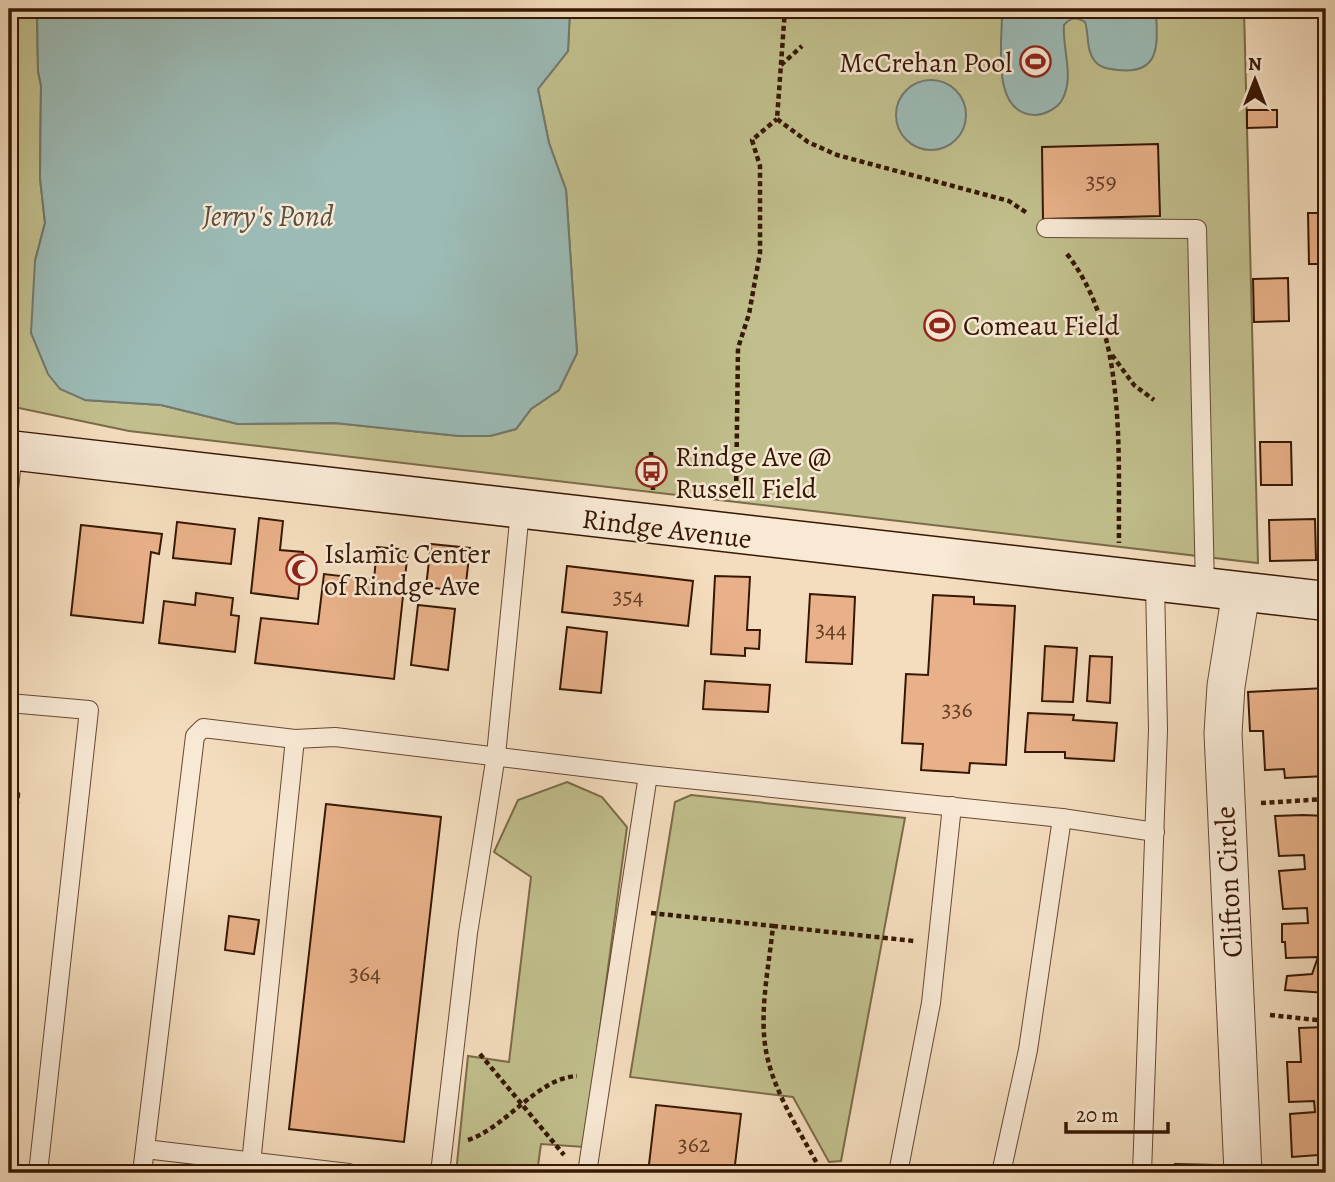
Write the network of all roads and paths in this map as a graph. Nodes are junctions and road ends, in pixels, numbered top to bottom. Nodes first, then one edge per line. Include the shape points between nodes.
1 (785, 9) edge
2 (802, 46) dead end
3 (780, 65) junction
4 (777, 119) junction
5 (1046, 228) junction
6 (1111, 353) junction
7 (1154, 400) dead end
8 (11, 451) edge
9 (651, 452) dead end
10 (9, 489) edge
11 (653, 494) dead end
12 (520, 511) junction
13 (735, 536) junction
14 (1119, 548) dead end
15 (1155, 583) junction
16 (1223, 590) junction
17 (1326, 601) edge
18 (9, 703) edge
19 (295, 738) junction
20 (496, 755) junction
21 (649, 775) junction
22 (9, 791) edge
23 (1326, 799) edge
24 (1256, 803) dead end
25 (952, 806) junction
26 (1062, 818) junction
27 (1155, 832) junction
28 (9, 866) edge
29 (650, 913) dead end
30 (773, 926) junction
31 (937, 944) junction
32 (1266, 1015) dead end
33 (1326, 1021) edge
34 (478, 1051) dead end
35 (586, 1076) dead end
36 (522, 1106) junction
37 (461, 1142) dead end
38 (145, 1149) junction
39 (566, 1158) dead end
40 (251, 1168) edge
41 (38, 1173) edge
42 (142, 1173) edge
43 (349, 1173) edge
44 (440, 1173) edge
45 (587, 1173) edge
46 (822, 1173) edge
47 (898, 1173) edge
48 (1002, 1173) edge
49 (1142, 1173) edge
50 (1243, 1173) edge

1 - 3 path
2 - 3 path
3 - 4 path
4 - 5 path via 836,155 1009,201
4 - 13 path via 752,140 760,166 760,253 738,348
5 - 6 path via 1093,295
5 - 16 lane via 1198,229
6 - 7 path via 1133,385
6 - 14 path
8 - 10 lane
8 - 12 street, Rindge Avenue
9 - 11 path
12 - 13 street, Rindge Avenue
12 - 20 lane
13 - 15 street, Rindge Avenue
15 - 16 street, Rindge Avenue
15 - 27 lane
16 - 17 street, Rindge Avenue
16 - 50 street, Clifton Circle via 1223,733
18 - 41 lane via 89,710
19 - 20 lane via 335,737
19 - 38 lane via 197,731
19 - 40 lane
20 - 21 lane
20 - 44 lane
21 - 25 lane
21 - 45 lane
22 - 28 path via 17,792 18,797
23 - 24 path
25 - 26 lane
25 - 31 lane
26 - 27 lane
26 - 48 lane via 1028,1050
27 - 49 lane
29 - 30 path
30 - 31 path
30 - 46 path via 765,1022 767,1056
31 - 47 lane via 931,1003
32 - 33 path
34 - 36 path
35 - 36 path via 558,1080
36 - 37 path via 483,1135
36 - 39 path
38 - 40 lane
38 - 42 lane
40 - 43 lane

